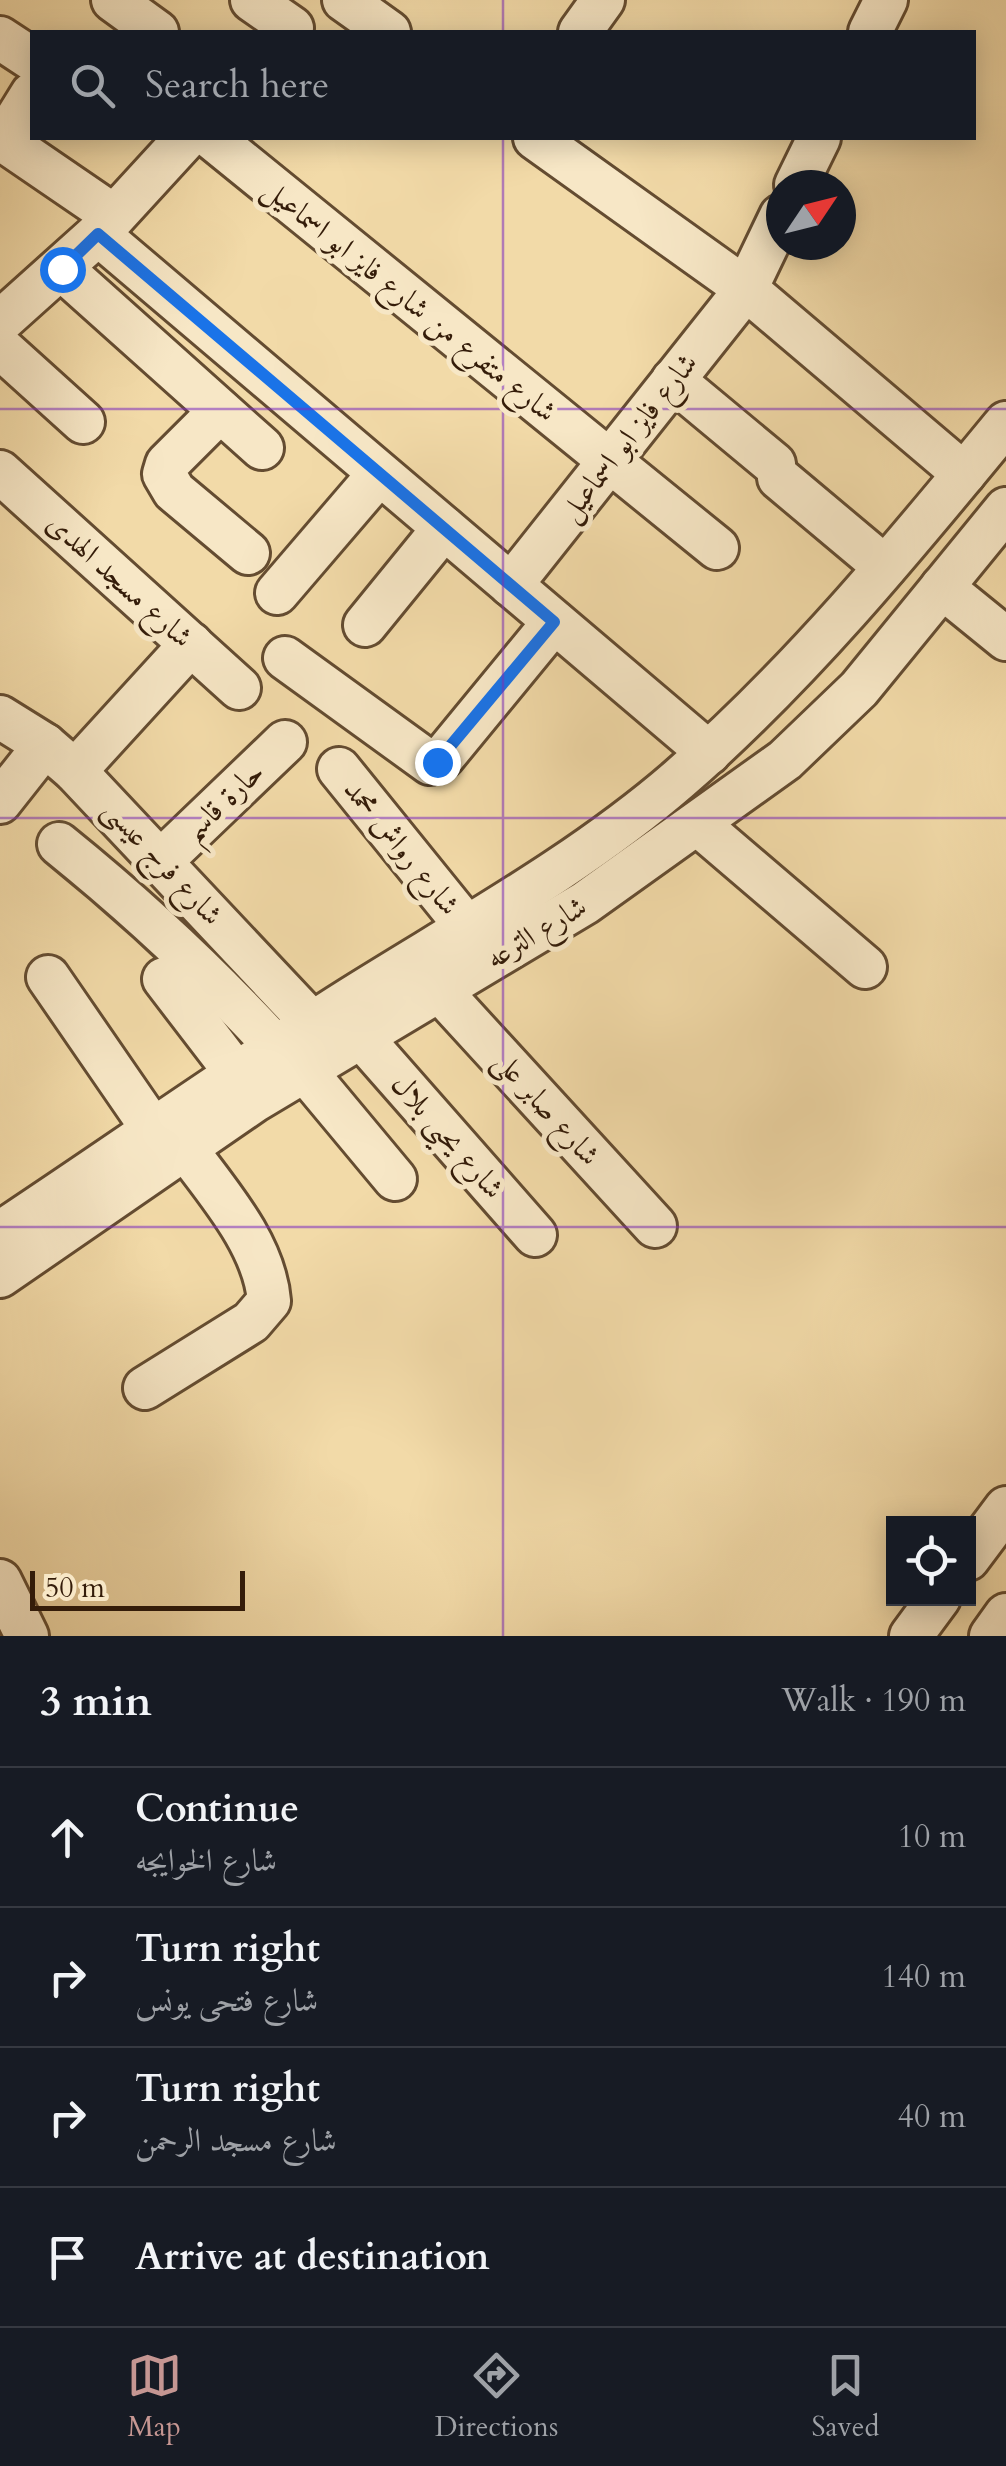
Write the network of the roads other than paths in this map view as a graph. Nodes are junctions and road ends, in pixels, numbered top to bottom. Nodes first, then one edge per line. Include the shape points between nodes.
1 (112, 0) edge
2 (252, 0) edge
3 (344, 0) edge
4 (603, 0) edge
5 (886, 0) edge
6 (298, 20) edge
7 (154, 30) edge
8 (386, 30) edge
9 (581, 30) edge
10 (871, 30) edge
11 (0, 38) edge
12 (30, 57) edge
13 (30, 97) edge
14 (2, 140) edge
15 (184, 140) edge
16 (214, 140) edge
17 (538, 140) edge
18 (818, 140) edge
19 (803, 170) edge
20 (106, 225) junction
21 (766, 247) edge
22 (62, 269) junction
23 (746, 289) junction
24 (8, 303) edge
25 (0, 347) edge
26 (673, 380) junction
27 (220, 411) junction
28 (83, 422) dead end
29 (1006, 423) edge
30 (262, 448) dead end
31 (608, 463) junction
32 (379, 474) junction
33 (2, 480) edge
34 (955, 485) junction
35 (444, 528) junction
36 (1000, 528) edge
37 (717, 548) dead end
38 (248, 553) dead end
39 (885, 567) junction
40 (511, 585) junction
41 (942, 587) junction
42 (277, 593) dead end
43 (554, 622) junction
44 (365, 625) dead end
45 (1006, 639) edge
46 (190, 644) junction
47 (285, 658) dead end
48 (239, 688) dead end
49 (0, 717) edge
50 (284, 742) dead end
51 (708, 753) junction
52 (60, 758) junction
53 (339, 768) dead end
54 (0, 802) edge
55 (699, 825) junction
56 (58, 844) dead end
57 (162, 860) junction
58 (466, 926) junction
59 (865, 967) dead end
60 (48, 976) dead end
61 (164, 980) dead end
62 (440, 990) junction
63 (312, 1023) junction
64 (361, 1037) junction
65 (291, 1059) junction
66 (236, 1074) junction
67 (168, 1134) junction
68 (395, 1179) dead end
69 (655, 1226) dead end
70 (0, 1232) edge
71 (536, 1235) dead end
72 (0, 1276) edge
73 (146, 1388) dead end
74 (1006, 1508) edge
75 (976, 1547) edge
76 (0, 1581) edge
77 (933, 1606) edge
78 (1006, 1615) edge
79 (28, 1636) edge
80 (912, 1636) edge
81 (991, 1636) edge

1 - 7 street
2 - 6 street
3 - 8 street
4 - 9 street
5 - 10 street
11 - 12 street
13 - 14 street
14 - 20 street
15 - 20 street
16 - 31 street, شارع متفرع من شارع فايز ابو اسماعيل
17 - 23 street
18 - 19 street
20 - 22 street
20 - 32 street
21 - 23 street, شارع فايز ابو اسماعيل
22 - 24 street
22 - 27 street
23 - 26 street, شارع فايز ابو اسماعيل
23 - 34 street
25 - 28 street
26 - 31 street, شارع فايز ابو اسماعيل
26 - 39 street
27 - 30 street
27 - 38 street via 164,474 174,491
29 - 34 street, شارع الترعه
31 - 37 street, شارع متفرع من شارع فايز ابو اسماعيل
31 - 40 street, شارع فايز ابو اسماعيل
32 - 35 street
32 - 42 street
33 - 46 street, شارع مسجد الهدى
34 - 36 street
34 - 39 street, شارع الترعه
35 - 40 street
35 - 44 street
36 - 41 street, شارع الترعه
39 - 51 street, شارع الترعه
40 - 43 street
41 - 45 street
41 - 55 street, شارع الترعه via 847,701 785,760
43 - 47 street via 443,757 430,763
43 - 51 street
46 - 48 street, شارع مسجد الهدى
46 - 52 street
49 - 52 street, شارع فرج عيسى
50 - 57 street, حارة قاسم
51 - 58 street, شارع الترعه via 603,836
52 - 54 street
52 - 57 street, شارع فرج عيسى
53 - 58 street, شارع رواش محمد
55 - 59 street
55 - 62 street, شارع الترعه
56 - 65 street via 136,906
57 - 63 street, شارع فرج عيسى
58 - 63 street, شارع الترعه
60 - 67 street
61 - 66 street
62 - 64 street, شارع الترعه
62 - 69 street, شارع صابر على
63 - 65 street, شارع الترعه
64 - 65 street, شارع الترعه
64 - 71 street, شارع يحيى بلال
65 - 66 street, شارع الترعه
65 - 67 street, شارع الترعه
65 - 68 street
66 - 67 street, شارع الترعه
67 - 70 street, شارع الترعه
67 - 72 street, شارع الترعه
67 - 73 street via 252,1244 269,1302 251,1322
74 - 75 street
76 - 79 street
77 - 80 street
78 - 81 street

